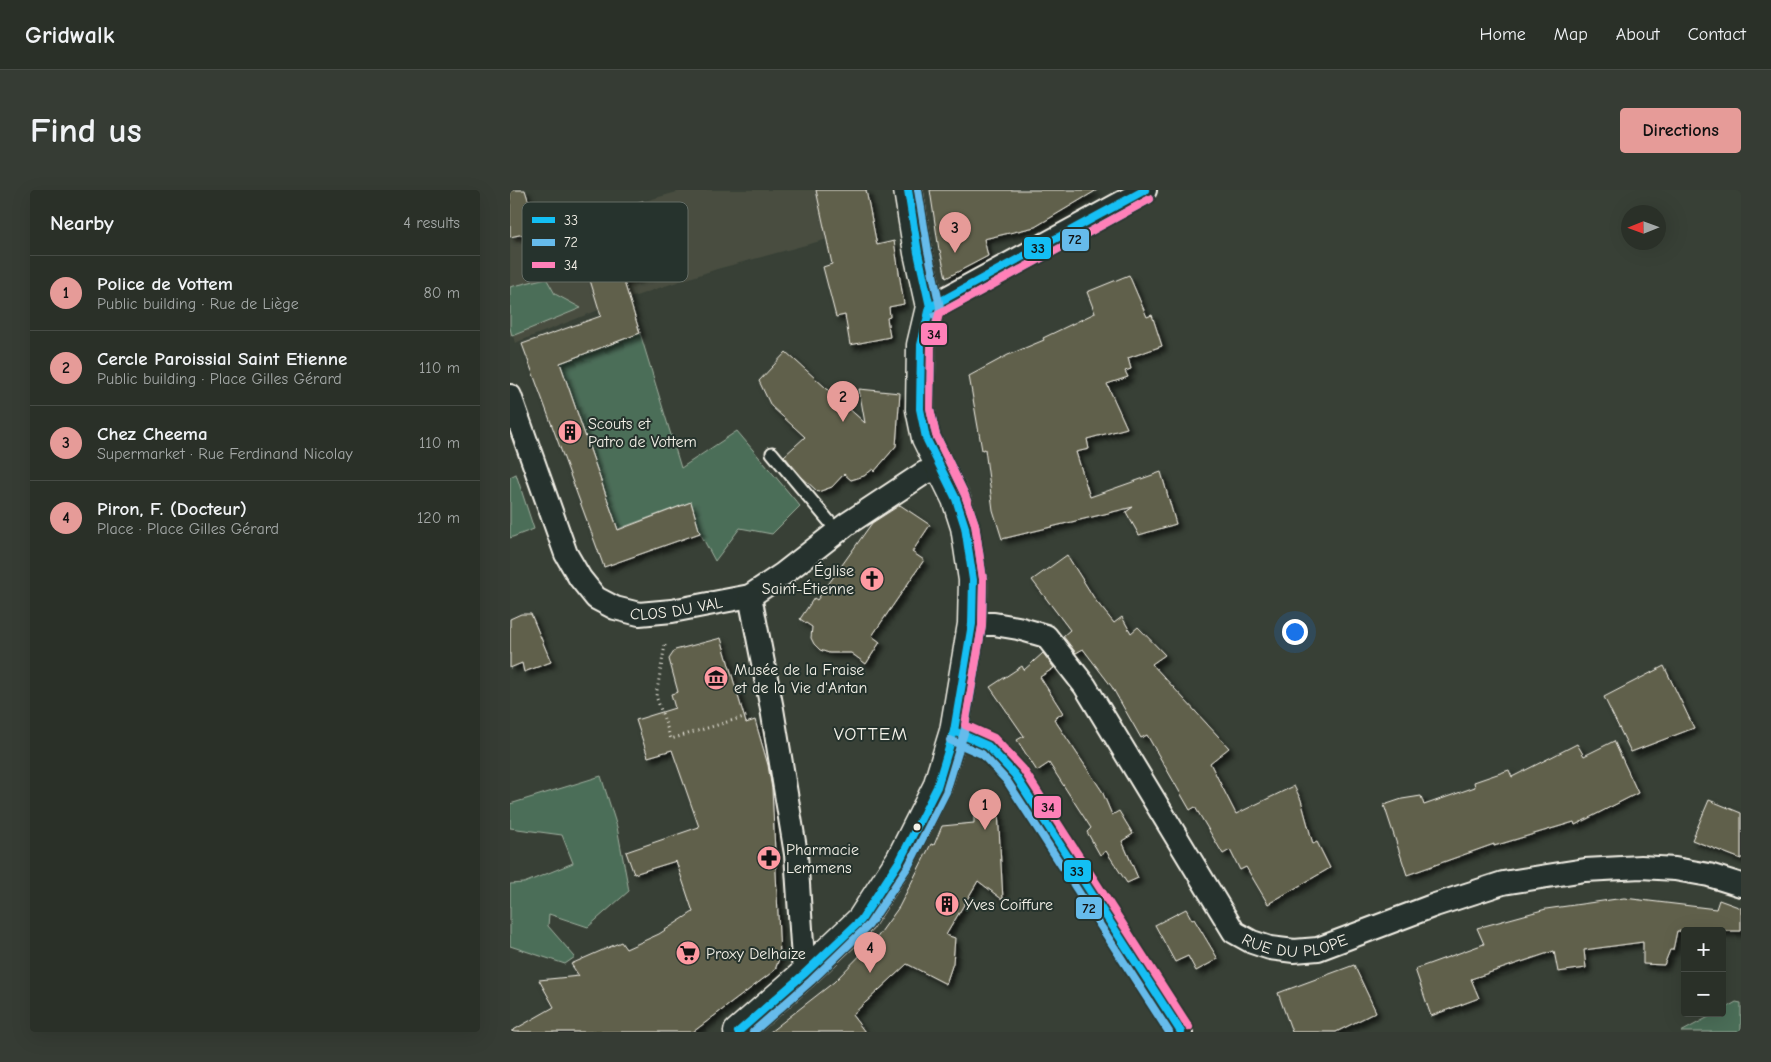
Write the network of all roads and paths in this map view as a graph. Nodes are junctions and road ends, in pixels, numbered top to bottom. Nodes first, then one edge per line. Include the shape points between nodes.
1 (908, 190) edge
2 (1145, 190) edge
3 (930, 307) junction
4 (510, 396) edge
5 (772, 454) dead end
6 (940, 469) junction
7 (838, 532) junction
8 (750, 596) junction
9 (972, 624) junction
10 (665, 645) dead end
11 (772, 709) junction
12 (954, 731) junction
13 (1741, 885) edge
14 (804, 974) junction
15 (742, 1031) edge
16 (1181, 1032) edge

1 - 3 street
2 - 3 street
3 - 6 street via 921,345 920,409 926,438
4 - 8 street, CLOS DU VAL via 566,554 596,598 615,608 639,614
5 - 7 lane
6 - 7 street, CLOS DU VAL via 924,473
6 - 9 street via 965,527 973,580
7 - 8 street, CLOS DU VAL
8 - 11 street
9 - 12 street
9 - 13 street, RUE DU PLOPE via 994,624 1046,636 1085,686 1234,932 1252,942 1294,951 1318,949 1504,883 1585,870 1675,869
10 - 11 path via 656,696 671,739
11 - 14 street via 796,854
12 - 14 street via 937,787 900,860 861,920
12 - 16 street via 988,746 1015,775
14 - 15 street

